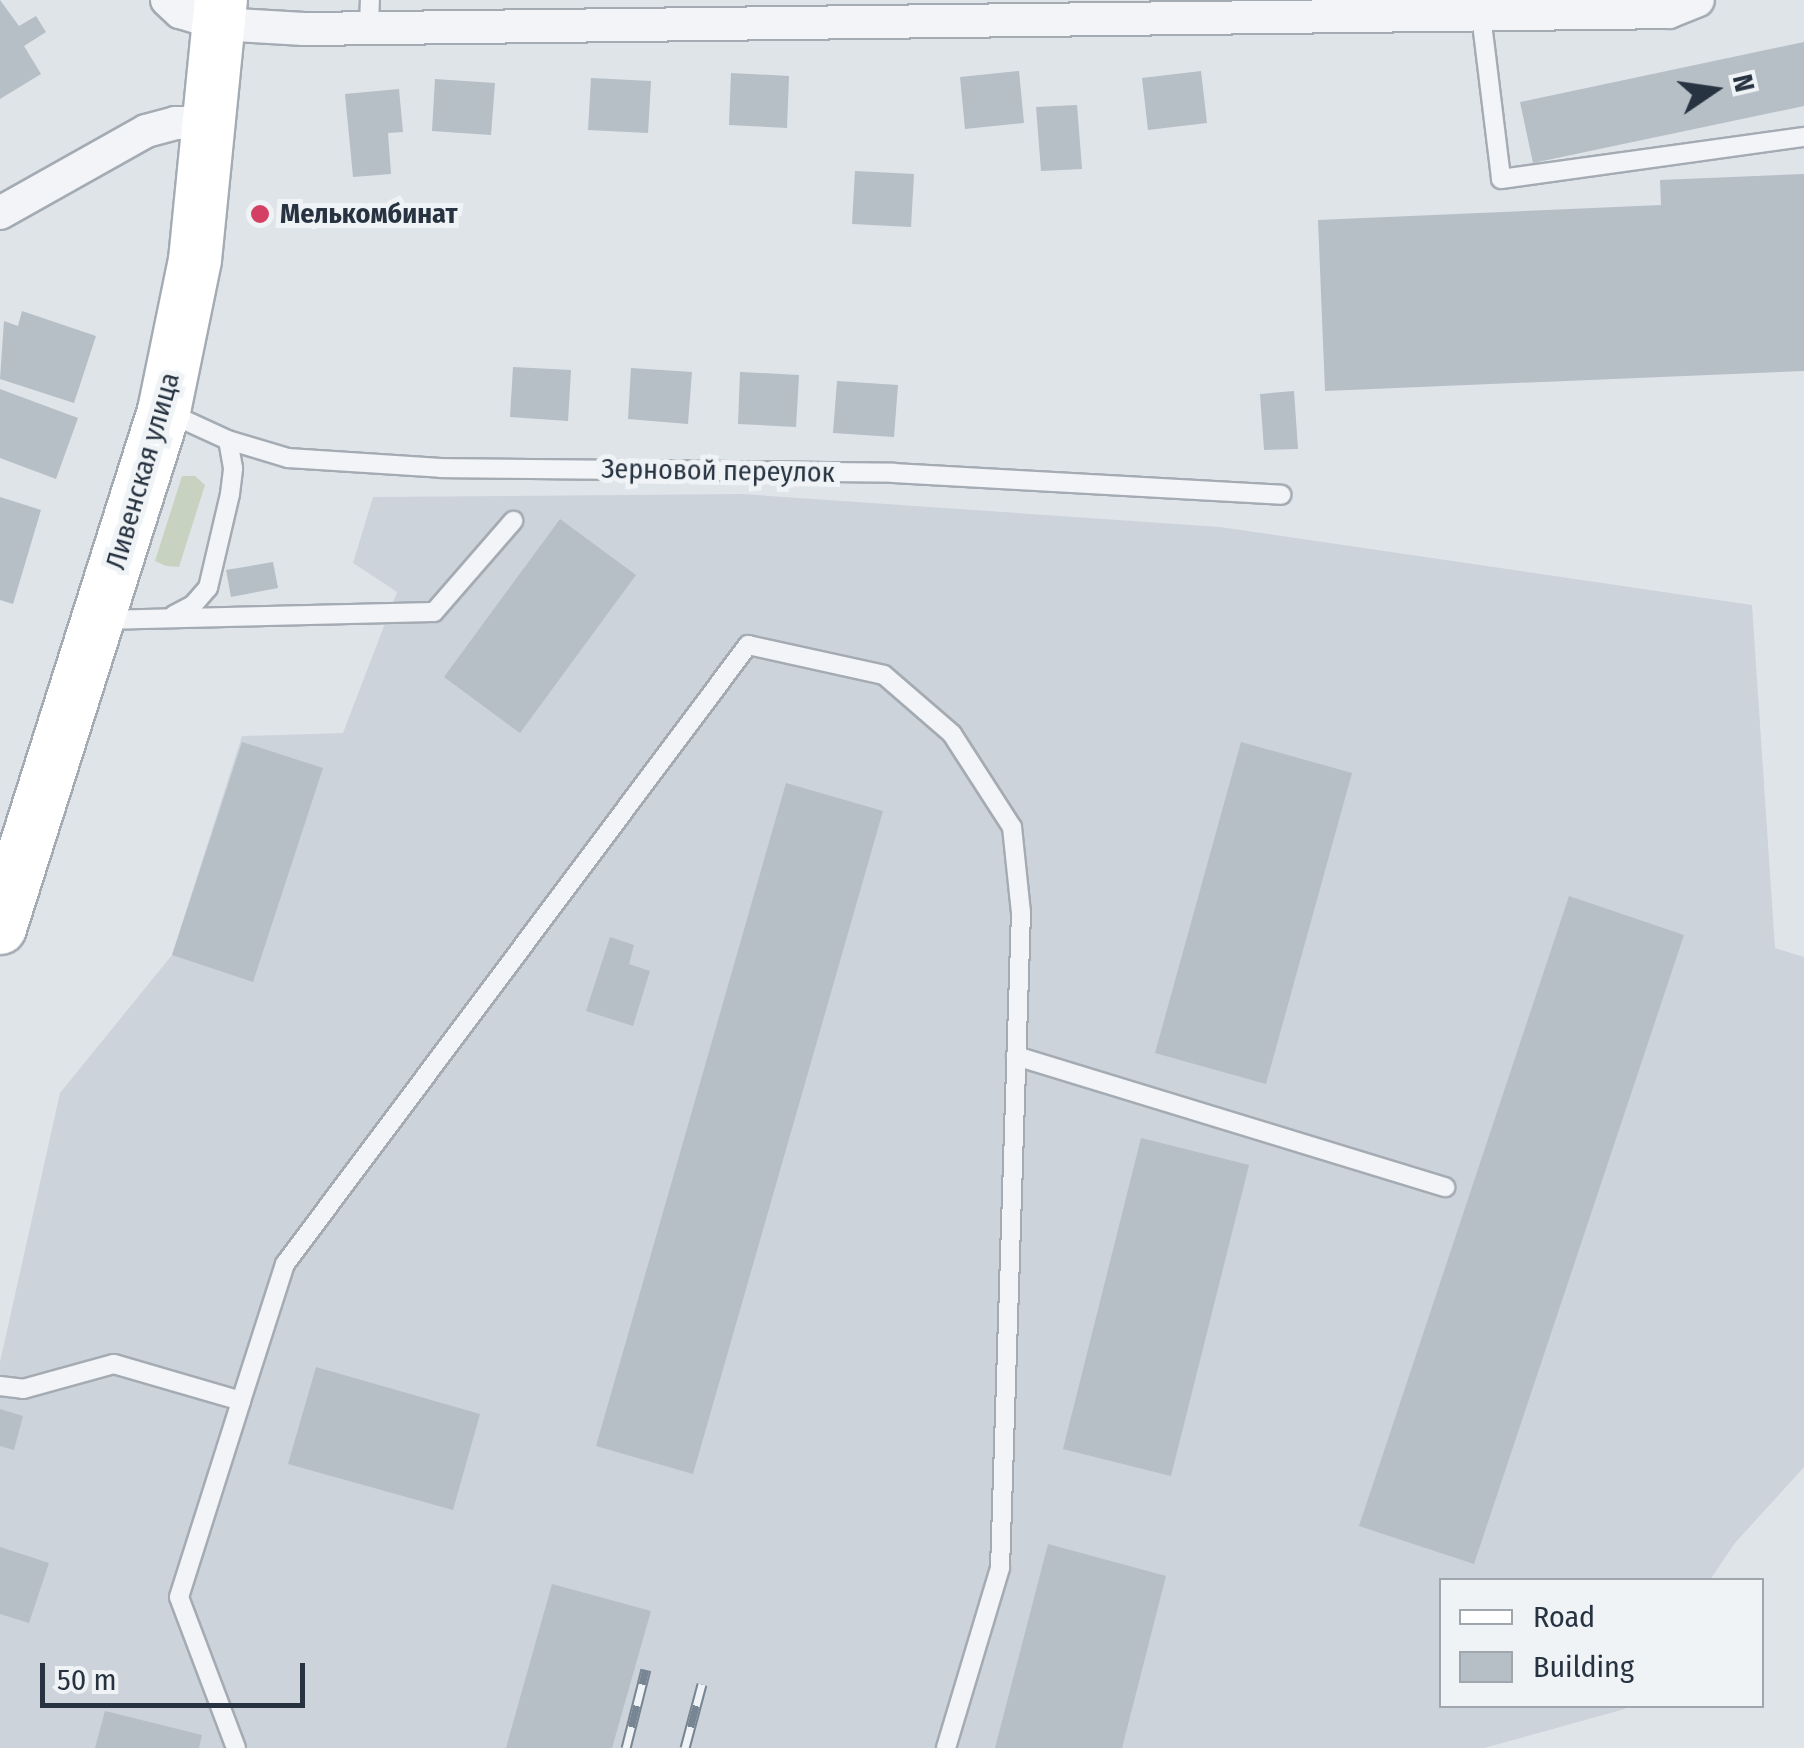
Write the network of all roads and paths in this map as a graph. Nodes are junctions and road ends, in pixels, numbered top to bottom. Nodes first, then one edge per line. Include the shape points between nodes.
1 (167, 0) edge
2 (1698, 0) edge
3 (1324, 8) edge
4 (848, 10) edge
5 (220, 12) edge
6 (370, 13) edge
7 (1480, 15) junction
8 (211, 123) junction
9 (1804, 137) edge
10 (0, 213) edge
11 (164, 411) junction
12 (228, 440) junction
13 (1281, 495) dead end
14 (513, 521) dead end
15 (170, 618) junction
16 (101, 620) junction
17 (0, 928) edge
18 (1016, 1056) junction
19 (1445, 1187) dead end
20 (0, 1386) edge
21 (241, 1401) junction
22 (236, 1748) edge
23 (946, 1748) edge

1 - 5 street via 180,12
2 - 7 street via 1669,12
3 - 4 street
3 - 7 street
4 - 6 street
5 - 6 street via 304,29
5 - 8 main road, Ливенская улица
7 - 9 lane via 1501,179
8 - 10 street via 146,131
8 - 11 main road, Ливенская улица via 195,260
11 - 12 lane, Зерновой переулок
11 - 16 main road, Ливенская улица
12 - 13 lane, Зерновой переулок via 288,458 441,468 893,473
12 - 15 lane via 230,494 208,588
14 - 15 lane via 434,612
15 - 16 lane
16 - 17 main road, Ливенская улица
18 - 19 lane
18 - 21 lane via 1021,912 1012,827 952,734 884,676 748,645 284,1264
18 - 23 lane via 1000,1568
20 - 21 lane via 24,1389 114,1364
21 - 22 lane via 179,1596

